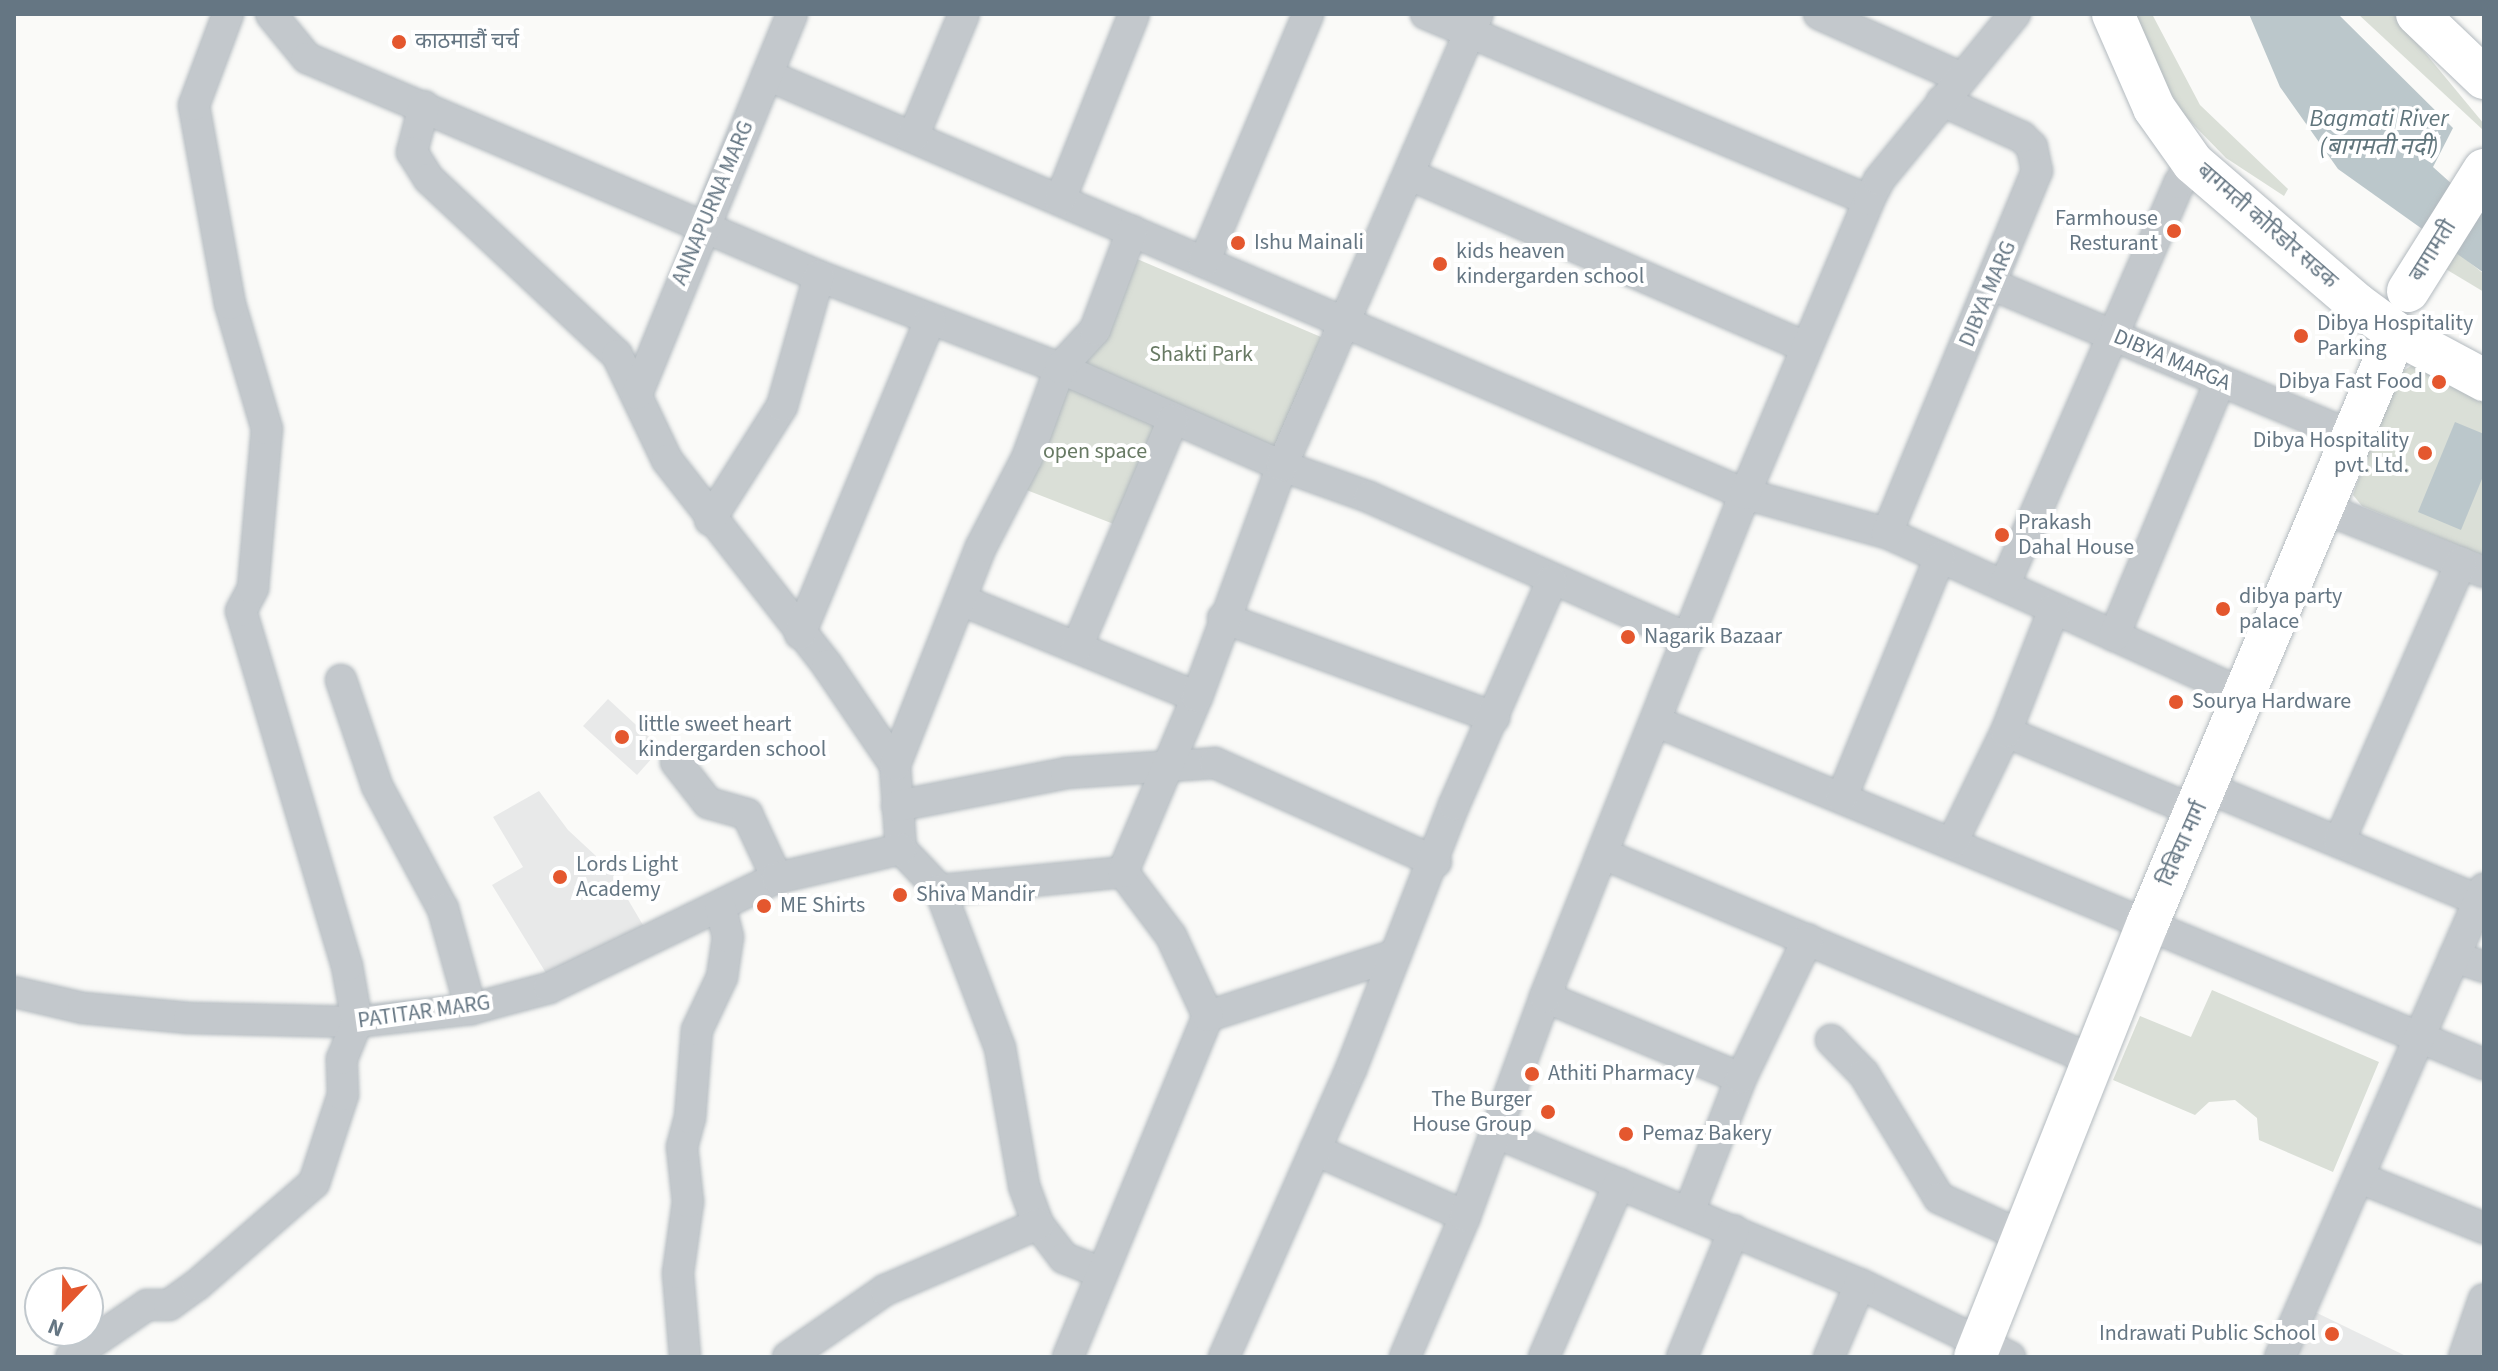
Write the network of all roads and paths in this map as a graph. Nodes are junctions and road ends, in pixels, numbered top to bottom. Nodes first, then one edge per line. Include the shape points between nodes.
1 (228, 14) edge
2 (271, 14) edge
3 (792, 14) edge
4 (964, 14) edge
5 (1134, 14) edge
6 (1308, 14) edge
7 (1426, 14) edge
8 (1821, 14) edge
9 (2015, 14) edge
10 (2113, 14) edge
11 (2417, 14) edge
12 (1474, 24) edge
13 (767, 75) junction
14 (1962, 78) junction
15 (2484, 78) edge
16 (1942, 101) junction
17 (424, 106) junction
18 (913, 137) junction
19 (2193, 163) junction
20 (2484, 170) edge
21 (1410, 175) junction
22 (1060, 200) junction
23 (1869, 200) junction
24 (703, 226) junction
25 (1132, 231) junction
26 (1204, 262) junction
27 (819, 276) junction
28 (1993, 285) junction
29 (2408, 291) dead end
30 (930, 320) junction
31 (1345, 322) junction
32 (2396, 333) junction
33 (2116, 336) junction
34 (1806, 347) junction
35 (1060, 368) junction
36 (2484, 380) edge
37 (2220, 381) junction
38 (637, 394) junction
39 (1173, 420) junction
40 (2352, 436) junction
41 (1282, 466) junction
42 (1745, 494) junction
43 (2323, 508) junction
44 (710, 520) junction
45 (1887, 533) junction
46 (1940, 557) junction
47 (2473, 567) edge
48 (1552, 581) junction
49 (2004, 586) junction
50 (961, 600) junction
51 (2054, 609) junction
52 (1223, 618) junction
53 (800, 634) junction
54 (2114, 636) junction
55 (1689, 639) junction
56 (1077, 647) junction
57 (341, 680) dead end
58 (2246, 695) junction
59 (1197, 697) junction
60 (1494, 717) junction
61 (1657, 722) junction
62 (2006, 732) junction
63 (676, 762) dead end
64 (1171, 762) junction
65 (895, 765) junction
66 (1842, 797) junction
67 (2202, 800) junction
68 (897, 806) junction
69 (2339, 842) junction
70 (1952, 843) junction
71 (901, 849) junction
72 (1603, 854) junction
73 (1436, 862) junction
74 (1123, 872) junction
75 (777, 878) junction
76 (940, 890) junction
77 (2482, 895) edge
78 (721, 908) junction
79 (2147, 925) junction
80 (1808, 939) junction
81 (1395, 955) junction
82 (2454, 957) junction
83 (2484, 967) edge
84 (14, 992) edge
85 (1545, 997) junction
86 (471, 1009) junction
87 (1208, 1016) junction
88 (357, 1022) junction
89 (2419, 1035) junction
90 (1831, 1040) dead end
91 (2093, 1060) junction
92 (2484, 1064) edge
93 (1741, 1078) junction
94 (1494, 1132) junction
95 (1315, 1150) junction
96 (2360, 1178) junction
97 (1619, 1184) junction
98 (1689, 1212) junction
99 (1465, 1216) junction
100 (1038, 1224) junction
101 (2484, 1228) edge
102 (1734, 1230) junction
103 (2022, 1236) junction
104 (1102, 1273) junction
105 (1860, 1284) junction
106 (2484, 1299) edge
107 (1988, 1353) edge
108 (71, 1357) edge
109 (685, 1357) edge
110 (788, 1357) edge
111 (1068, 1357) edge
112 (1224, 1357) edge
113 (1405, 1357) edge
114 (1544, 1357) edge
115 (1682, 1357) edge
116 (1829, 1357) edge
117 (2280, 1357) edge
118 (2464, 1357) edge

1 - 88 street via 194,105 230,304 267,429 253,588 241,611 347,966
2 - 17 street via 307,58
3 - 13 street, ANNAPURNA MARG
4 - 18 street
5 - 22 street
6 - 26 street
7 - 12 street
8 - 14 street
9 - 14 street
10 - 19 main road, बागमती कोरिडोर सडक via 2154,108
11 - 15 main road
12 - 21 street
12 - 23 street
13 - 18 street
13 - 24 street, ANNAPURNA MARG
14 - 16 street
16 - 23 street
16 - 28 street, DIBYA MARG via 2022,137 2035,158 2029,194
17 - 24 street
17 - 38 street via 412,152 429,179 617,355
18 - 22 street
19 - 32 main road, बागमती कोरिडोर सडक via 2279,241
19 - 33 street via 2179,183
20 - 29 main road, बागामती
21 - 31 street
21 - 34 street
22 - 25 street
23 - 34 street
24 - 27 street
24 - 38 street, ANNAPURNA MARG
25 - 26 street
25 - 35 street via 1095,330
26 - 31 street
27 - 30 street
27 - 44 street via 782,406
28 - 33 street, DIBYA MARGA
28 - 45 street, DIBYA MARG
30 - 35 street
30 - 53 street
31 - 41 street
31 - 42 street
32 - 36 main road, बागमती कोरिडोर सडक
32 - 40 main road, दिबिया मार्ग
33 - 37 street, DIBYA MARGA
33 - 49 street
34 - 42 street
35 - 39 street
35 - 50 street via 1027,458
37 - 40 street, DIBYA MARGA
37 - 54 street
38 - 44 street via 667,460
39 - 41 street
39 - 56 street
40 - 43 main road, दिबिया मार्ग
41 - 48 street via 1369,497
41 - 52 street
42 - 45 street
42 - 55 street
43 - 47 street
43 - 58 main road, दिबिया मार्ग
44 - 53 street
45 - 46 street
46 - 49 street
46 - 66 street
47 - 69 street
48 - 55 street
48 - 60 street
49 - 51 street
50 - 56 street
50 - 65 street
51 - 54 street
51 - 62 street
52 - 59 street
52 - 60 street
53 - 65 street
54 - 58 street
55 - 61 street
56 - 59 street
57 - 86 street via 377,786 443,909
58 - 67 main road, दिबिया मार्ग
59 - 64 street
60 - 73 street via 1454,805
61 - 66 street
61 - 72 street
62 - 67 street
62 - 70 street
63 - 75 street via 708,803 747,814
64 - 68 street via 1066,773
64 - 73 street via 1215,763
64 - 74 street
65 - 68 street
66 - 70 street
67 - 69 street
67 - 79 main road, दिबिया मार्ग
68 - 71 street
69 - 77 street
70 - 79 street
71 - 75 street, PATITAR MARG
71 - 76 street
72 - 80 street
72 - 85 street
73 - 81 street
74 - 76 street
74 - 87 street via 1171,936
75 - 78 street, PATITAR MARG
76 - 100 street via 1000,1048 1024,1186
77 - 82 street
78 - 86 street, PATITAR MARG via 549,988
78 - 109 street via 728,937 724,963 697,1030 690,1118 682,1147 688,1202 678,1273
79 - 89 street
79 - 91 main road, दिबिया मार्ग
80 - 91 street
80 - 93 street
81 - 87 street
81 - 95 street
82 - 83 street
82 - 89 street
84 - 88 street, PATITAR MARG via 83,1008 189,1018
85 - 93 street
85 - 94 street
86 - 88 street, PATITAR MARG
87 - 104 street
88 - 108 street via 342,1059 343,1095 314,1183 188,1292 169,1305 147,1305
89 - 92 street
89 - 96 street
90 - 103 street via 1864,1074 1939,1198
91 - 103 main road, दिबिया मार्ग
93 - 98 street
94 - 97 street
94 - 99 street
95 - 99 street
95 - 112 street
96 - 101 street
96 - 117 street
97 - 98 street
97 - 114 street
98 - 102 street
99 - 113 street
100 - 104 street via 1064,1258
100 - 110 street via 885,1290
102 - 105 street
102 - 115 street
103 - 107 main road, दिबिया मार्ग
104 - 111 street
105 - 107 street
105 - 116 street
106 - 118 street

